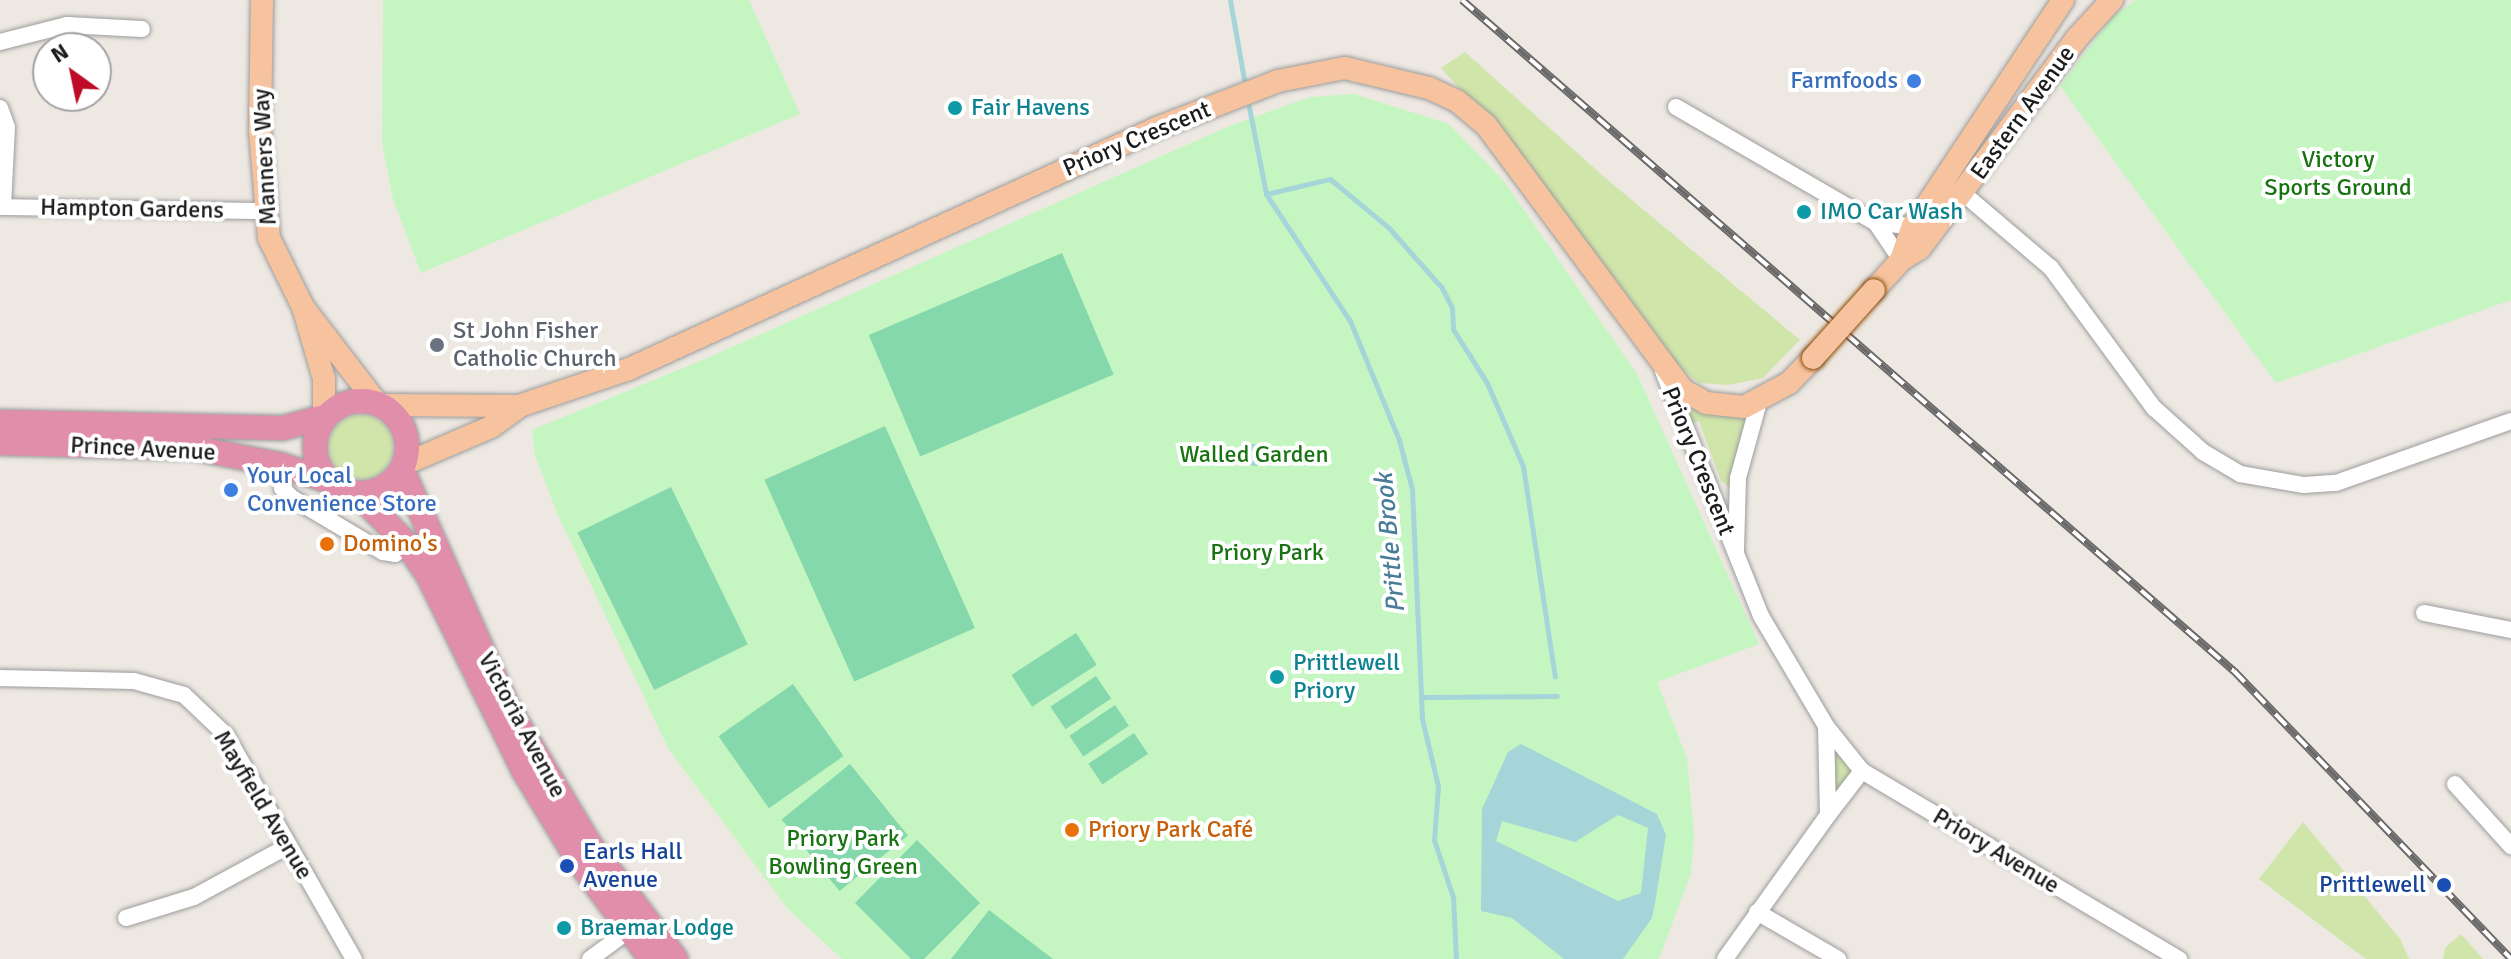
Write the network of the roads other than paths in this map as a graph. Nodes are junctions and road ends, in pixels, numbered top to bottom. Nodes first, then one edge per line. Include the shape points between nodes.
1 (262, 0) edge
2 (2063, 0) edge
3 (2112, 0) edge
4 (142, 29) dead end
5 (0, 42) edge
6 (1676, 107) dead end
7 (0, 108) edge
8 (1964, 194) junction
9 (1, 207) edge
10 (264, 211) junction
11 (1876, 223) junction
12 (1913, 226) junction
13 (1901, 260) junction
14 (303, 307) junction
15 (1661, 366) junction
16 (1759, 402) junction
17 (379, 403) junction
18 (519, 406) junction
19 (323, 416) junction
20 (2511, 421) edge
21 (0, 422) edge
22 (0, 443) edge
23 (281, 465) junction
24 (405, 467) junction
25 (329, 481) junction
26 (357, 493) junction
27 (401, 549) junction
28 (1736, 556) junction
29 (2424, 613) dead end
30 (2511, 630) edge
31 (0, 678) edge
32 (1826, 726) junction
33 (1862, 771) junction
34 (2455, 784) dead end
35 (1828, 815) junction
36 (288, 846) junction
37 (2511, 846) edge
38 (1757, 912) junction
39 (126, 918) dead end
40 (628, 931) junction
41 (354, 959) edge
42 (590, 959) edge
43 (651, 959) edge
44 (676, 959) edge
45 (1725, 959) edge
46 (1838, 959) edge
47 (2179, 959) edge

1 - 10 main road, Manners Way
2 - 12 main road, Eastern Avenue
3 - 8 main road, Eastern Avenue via 2055,67
4 - 5 street via 67,25
6 - 11 street
7 - 9 street via 7,127
8 - 13 main road, Eastern Avenue via 1920,248
8 - 20 street via 2051,268 2154,408 2203,452 2240,474 2304,485 2336,483
9 - 10 street, Hampton Gardens
10 - 14 main road, Manners Way via 278,265
11 - 12 street
11 - 13 street
12 - 13 main road, Eastern Avenue
13 - 16 main road, Eastern Avenue, bridge via 1813,358
14 - 17 main road, Manners Way
14 - 19 main road, Manners Way via 324,379
15 - 16 main road, Priory Crescent via 1683,390 1706,403 1727,408
15 - 18 main road, Priory Crescent via 1486,125 1457,101 1429,88 1345,68 1278,81 1157,128 751,317 629,369
15 - 28 street, Priory Crescent
16 - 28 street, Priory Crescent via 1738,478
17 - 18 main road, Priory Crescent
17 - 19 highway via 359,401
17 - 24 highway via 401,425
18 - 24 main road, Priory Crescent via 491,427
19 - 21 highway, Prince Avenue via 283,428
19 - 25 highway via 314,449
22 - 23 highway, Prince Avenue via 194,448
23 - 25 highway, Prince Avenue
23 - 27 street via 286,493
24 - 26 highway via 383,488
24 - 44 highway, Victoria Avenue via 507,706 588,842
25 - 26 highway
26 - 27 highway, Victoria Avenue
27 - 40 highway, Victoria Avenue via 428,575 524,771
28 - 32 street, Priory Crescent via 1761,616
29 - 30 street
31 - 36 street, Mayfield Avenue via 134,681 184,695 226,735
32 - 33 street, Priory Avenue
32 - 35 street, Priory Crescent
33 - 35 street
33 - 47 street, Priory Avenue
34 - 37 street
35 - 38 street
36 - 39 street via 194,897
36 - 41 street, Mayfield Avenue
38 - 45 street
38 - 46 street
40 - 42 street
40 - 43 highway, Victoria Avenue

